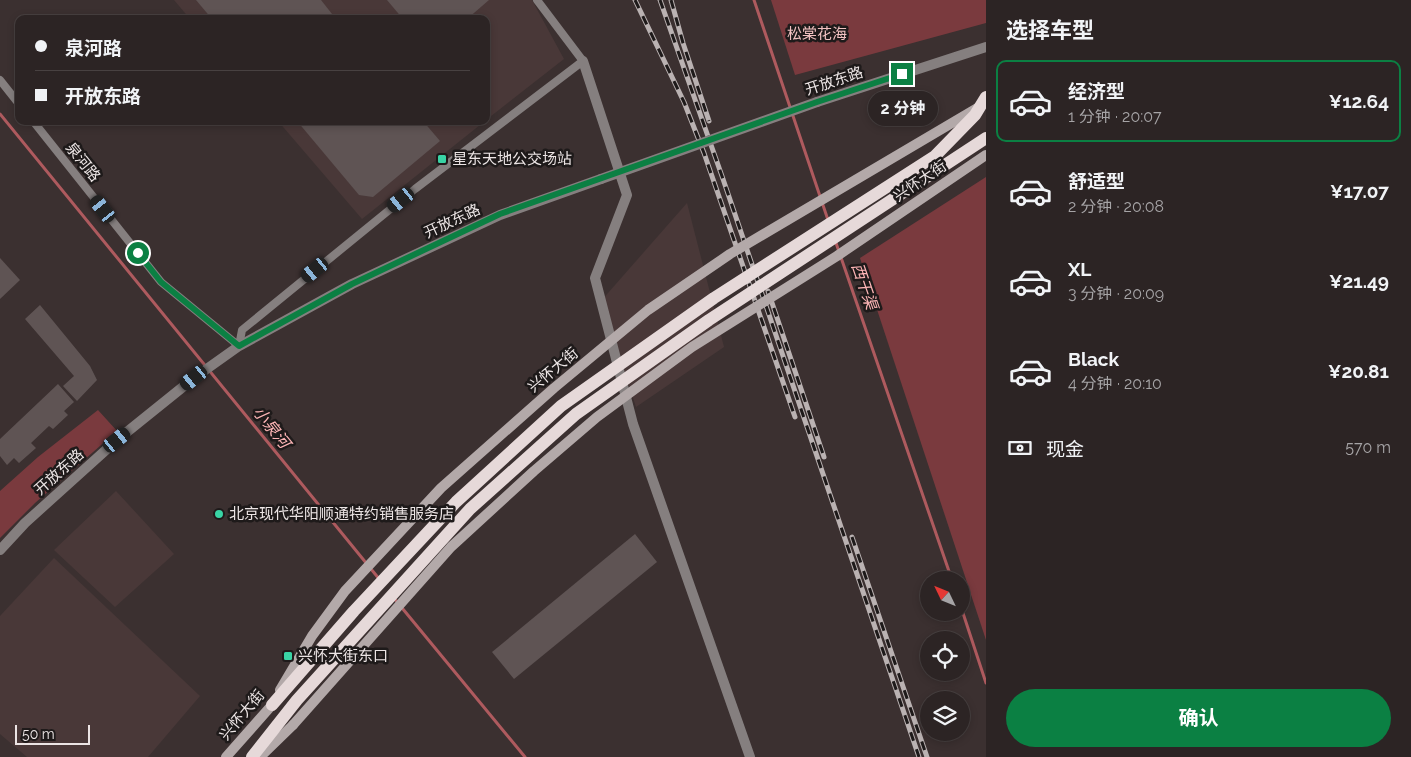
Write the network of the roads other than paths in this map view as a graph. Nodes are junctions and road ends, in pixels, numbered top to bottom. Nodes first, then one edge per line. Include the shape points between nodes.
1 (537, 0) edge
2 (986, 46) edge
3 (583, 61) junction
4 (0, 80) edge
5 (986, 97) edge
6 (15, 99) edge
7 (986, 103) edge
8 (36, 125) edge
9 (986, 138) edge
10 (986, 155) edge
11 (239, 346) junction
12 (0, 550) edge
13 (272, 705) junction
14 (226, 757) edge
15 (252, 757) edge
16 (260, 757) edge
17 (750, 757) edge

1 - 3 street
2 - 11 street, 开放东路, bridge via 500,214 352,284
3 - 11 street via 415,189 242,330
3 - 17 street via 627,195 595,278 633,424
4 - 6 street
5 - 13 highway, bridge via 976,115 935,156 714,298 561,406 456,502
7 - 13 main road, 兴怀大街, bridge via 730,254 648,310 554,388 441,488 345,591 312,636
8 - 11 street, 泉河路 via 161,282
9 - 15 highway, bridge via 709,320 576,414 470,509 297,700
10 - 16 main road, 兴怀大街, bridge via 836,256 692,347 597,417 451,547 293,725
11 - 12 street, 开放东路 via 117,440 25,523
13 - 14 main road, 兴怀大街

